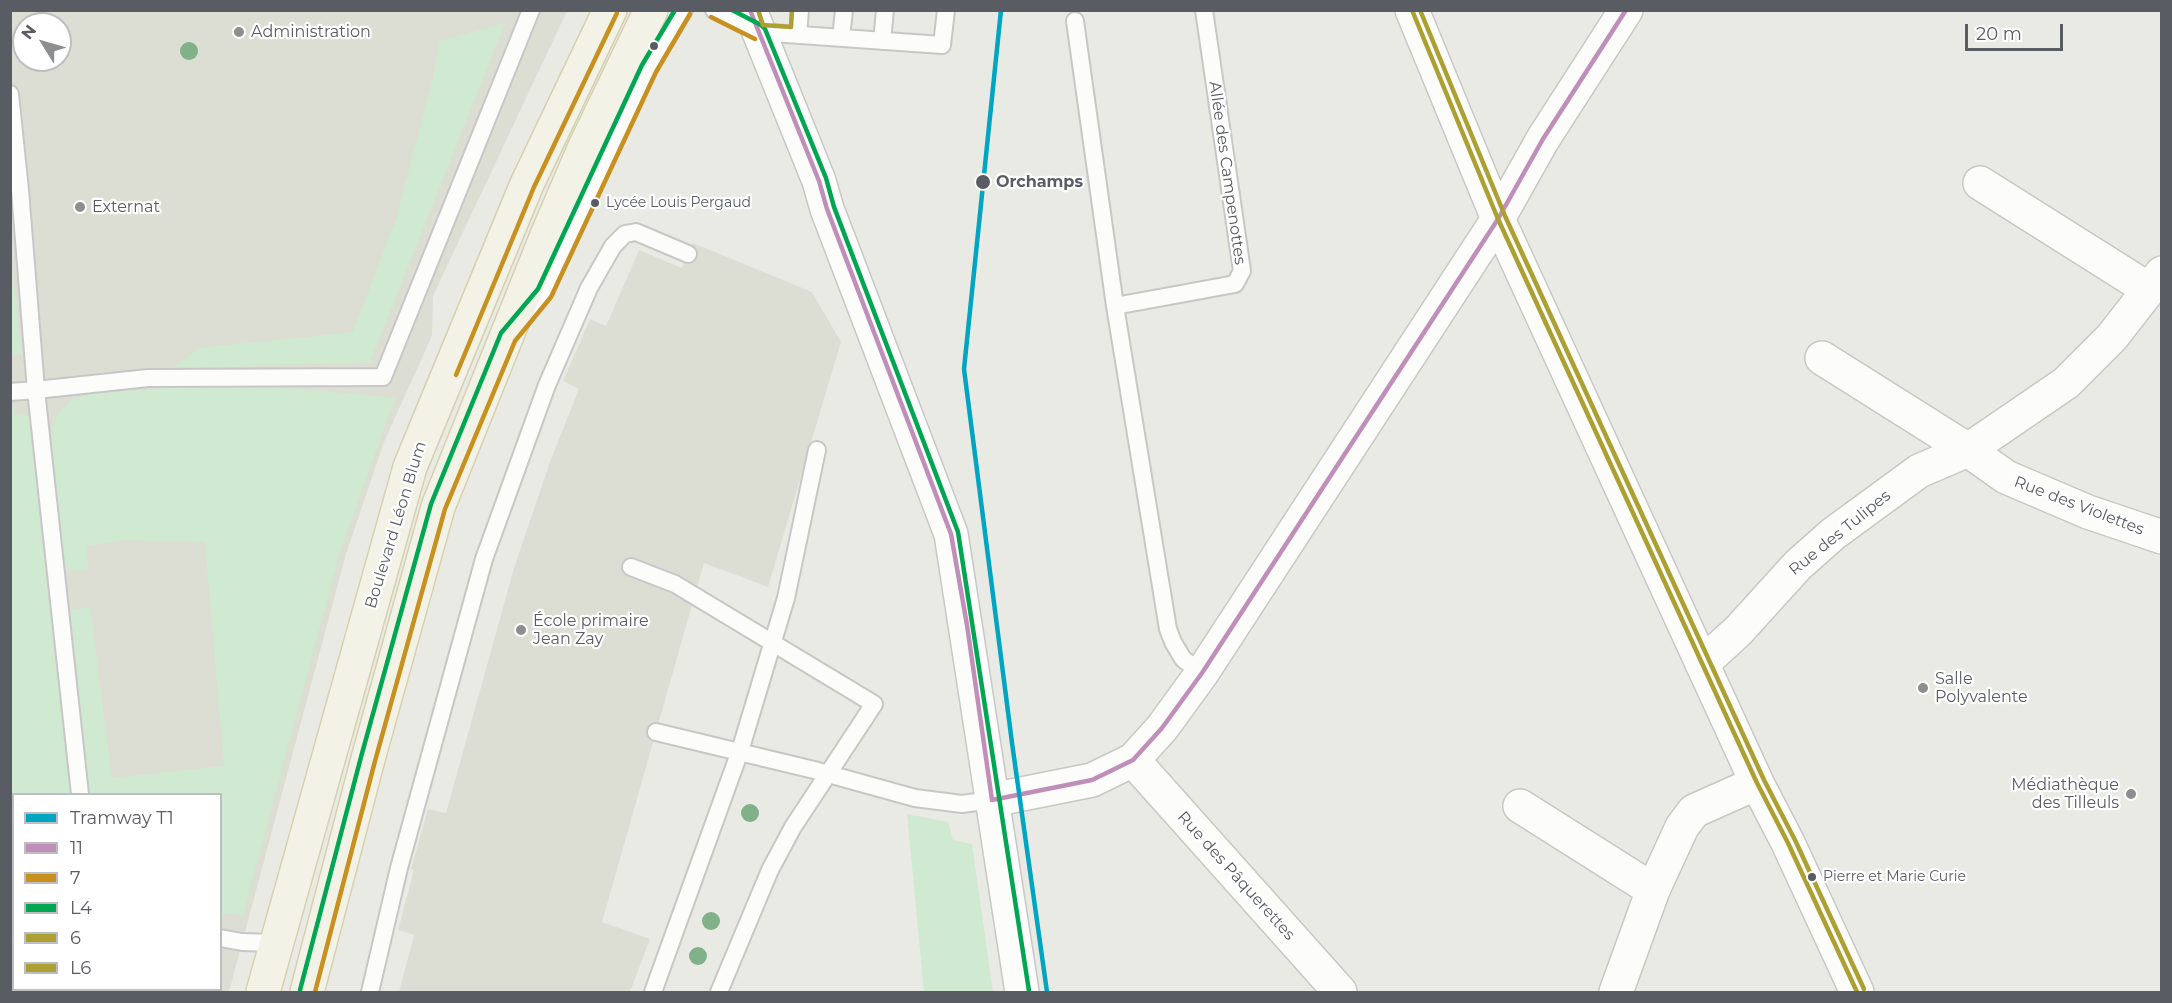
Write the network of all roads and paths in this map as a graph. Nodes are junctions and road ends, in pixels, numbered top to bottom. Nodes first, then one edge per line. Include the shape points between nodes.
1 (531, 10) edge
2 (610, 10) edge
3 (651, 10) edge
4 (684, 10) edge
5 (714, 10) edge
6 (800, 10) edge
7 (844, 10) edge
8 (885, 10) edge
9 (946, 10) edge
10 (1204, 10) edge
11 (1412, 10) edge
12 (1626, 10) edge
13 (754, 21) edge
14 (1075, 21) dead end
15 (798, 35) junction
16 (841, 38) junction
17 (882, 41) junction
18 (10, 94) edge
19 (1980, 183) dead end
20 (15, 190) edge
21 (1498, 219) junction
22 (688, 254) dead end
23 (2155, 281) edge
24 (1115, 306) junction
25 (508, 337) junction
26 (1822, 358) dead end
27 (36, 390) junction
28 (10, 392) edge
29 (818, 450) dead end
30 (1968, 450) junction
31 (2162, 537) edge
32 (632, 567) dead end
33 (772, 642) junction
34 (1702, 664) junction
35 (1202, 673) junction
36 (656, 732) dead end
37 (740, 751) junction
38 (1133, 760) junction
39 (828, 774) junction
40 (1757, 783) junction
41 (80, 793) edge
42 (992, 800) junction
43 (1520, 806) dead end
44 (1653, 890) junction
45 (222, 938) edge
46 (276, 944) junction
47 (263, 993) edge
48 (307, 993) edge
49 (370, 993) edge
50 (653, 993) edge
51 (719, 993) edge
52 (1022, 993) edge
53 (1340, 993) edge
54 (1616, 993) edge
55 (1857, 993) edge

1 - 27 lane via 383,376 148,378
2 - 46 main road, Boulevard Léon Blum via 527,184 410,467
3 - 25 main road via 584,149
4 - 25 lane via 649,68 544,293
5 - 13 lane
6 - 15 lane
7 - 16 lane
8 - 17 lane
9 - 17 lane via 942,45
10 - 24 lane, Allée des Campenottes via 1242,271 1235,284
11 - 21 street
12 - 21 street via 1543,139
13 - 15 lane
13 - 42 street via 819,181 951,534
14 - 24 lane
15 - 16 lane
16 - 17 lane
18 - 20 lane
19 - 23 street, Rue des Tulipes
20 - 27 lane
21 - 34 street
21 - 35 street
22 - 49 lane via 636,232 626,234 613,246 589,288 547,385 484,559 399,868
23 - 30 street, Rue des Tulipes via 2112,336 2066,383
24 - 35 lane via 1168,629 1183,659
25 - 48 main road via 438,507
26 - 30 street
27 - 28 lane
27 - 41 lane
29 - 33 lane via 786,598
30 - 31 street, Rue des Violettes via 2006,477 2088,512
30 - 34 street, Rue des Tulipes via 1919,471 1833,534
32 - 33 lane via 675,584
33 - 37 lane
33 - 39 lane via 874,704
34 - 40 street
35 - 38 street
36 - 37 lane
37 - 39 lane
37 - 50 lane
38 - 42 street via 1092,780
38 - 53 street, Rue des Pâquerettes
39 - 42 lane via 915,798 962,804
39 - 51 lane via 770,870
40 - 44 street via 1694,812 1682,826
40 - 55 street
42 - 52 street
43 - 44 street
44 - 54 street
45 - 46 lane
46 - 47 main road, Boulevard Léon Blum

